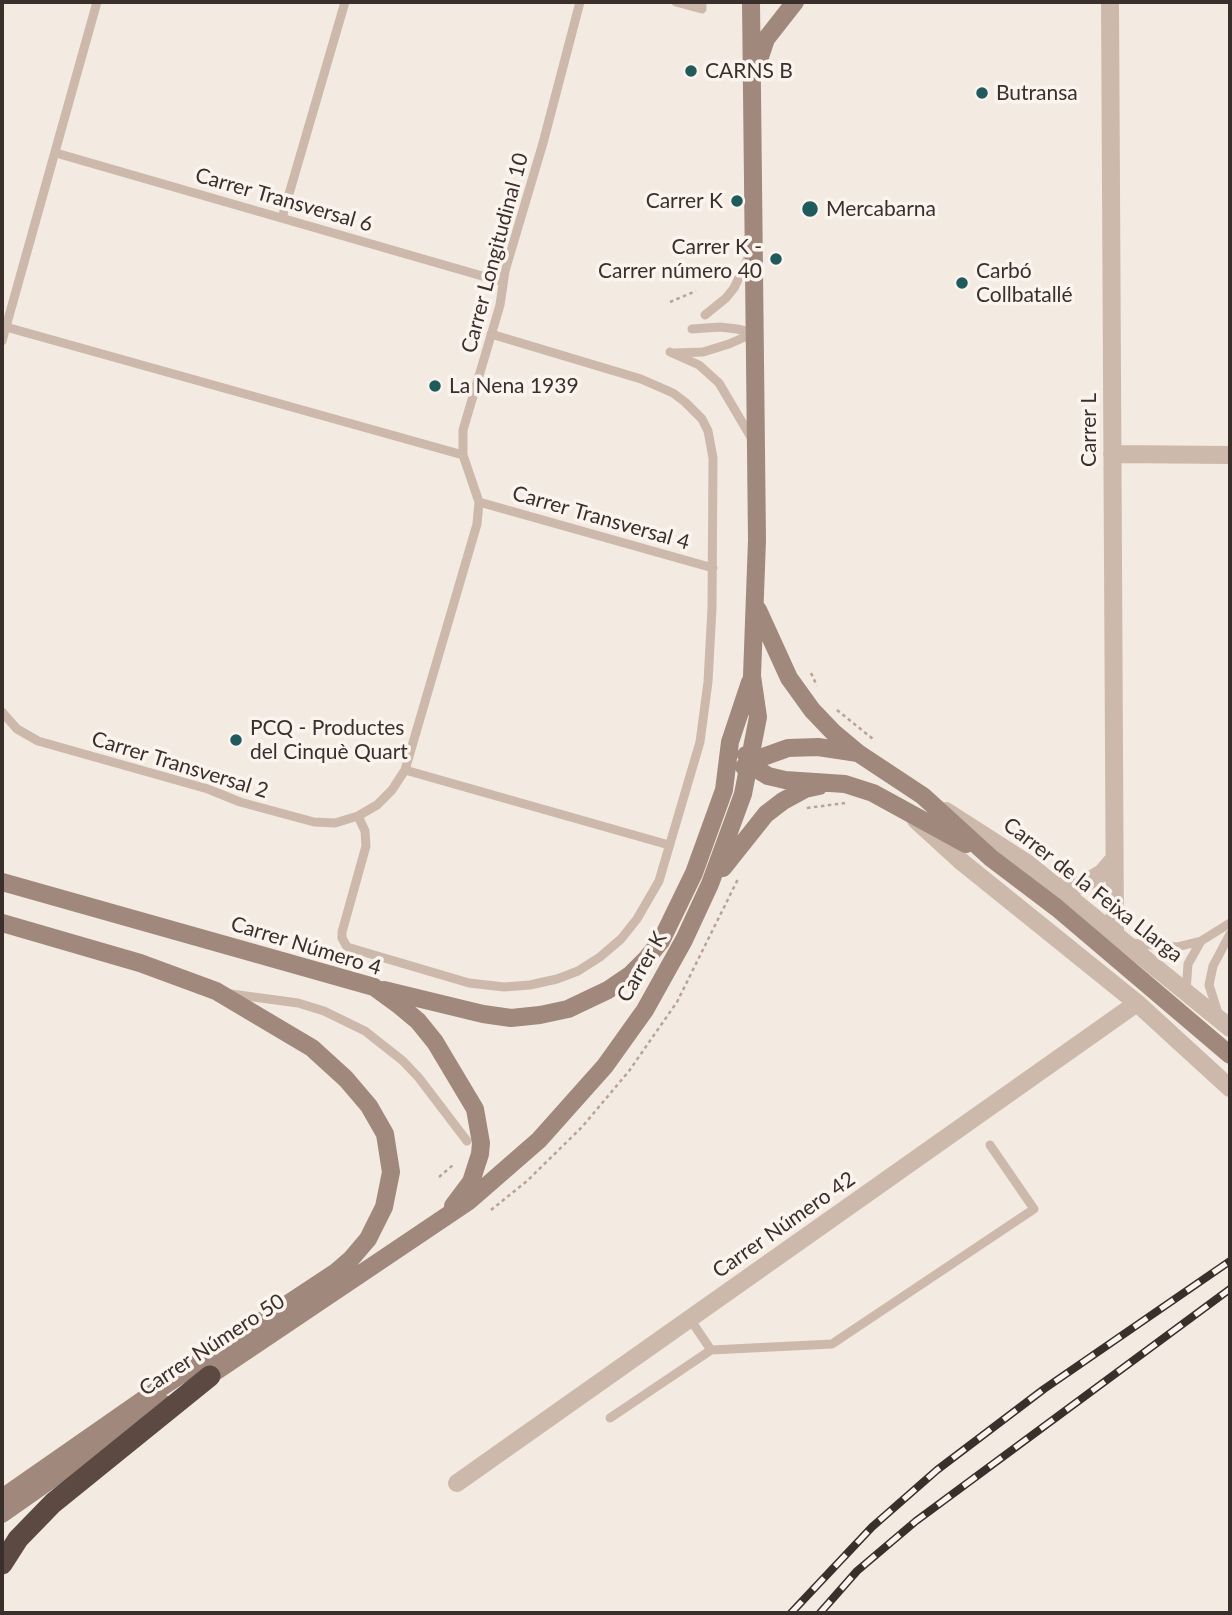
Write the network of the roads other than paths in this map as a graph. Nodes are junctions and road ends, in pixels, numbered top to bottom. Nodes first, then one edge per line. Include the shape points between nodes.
1 (97, 2) edge
2 (345, 2) edge
3 (580, 2) edge
4 (676, 2) edge
5 (751, 2) edge
6 (795, 2) edge
7 (1110, 2) edge
8 (702, 5) edge
9 (752, 83) junction
10 (56, 153) junction
11 (282, 218) junction
12 (753, 246) junction
13 (503, 282) junction
14 (705, 315) dead end
15 (6, 327) junction
16 (692, 329) dead end
17 (754, 333) junction
18 (491, 334) junction
19 (2, 341) edge
20 (755, 443) junction
21 (1112, 454) junction
22 (463, 455) junction
23 (1230, 455) edge
24 (480, 502) junction
25 (713, 568) junction
26 (756, 604) junction
27 (752, 676) junction
28 (2, 712) edge
29 (740, 713) junction
30 (858, 753) junction
31 (749, 762) junction
32 (405, 770) junction
33 (839, 784) junction
34 (724, 790) junction
35 (923, 796) junction
36 (909, 813) junction
37 (358, 816) junction
38 (669, 845) junction
39 (991, 858) junction
40 (1114, 859) junction
41 (2, 881) edge
42 (710, 884) junction
43 (1057, 887) junction
44 (2, 923) edge
45 (1230, 923) edge
46 (1230, 934) edge
47 (1120, 938) junction
48 (1201, 941) junction
49 (374, 987) junction
50 (216, 991) junction
51 (1186, 991) junction
52 (1137, 1003) junction
53 (1226, 1025) edge
54 (1230, 1055) edge
55 (1230, 1076) edge
56 (1230, 1088) edge
57 (467, 1141) dead end
58 (990, 1144) dead end
59 (446, 1214) junction
60 (690, 1319) junction
61 (711, 1350) junction
62 (210, 1376) junction
63 (610, 1418) dead end
64 (457, 1483) dead end
65 (2, 1498) edge
66 (2, 1514) edge
67 (2, 1564) edge

1 - 10 lane
2 - 11 lane
3 - 13 lane, Carrer Longitudinal 10
4 - 8 lane
5 - 9 main road, Carrer K
6 - 9 main road via 766,39
7 - 21 street, Carrer L
9 - 12 main road, Carrer K
10 - 11 lane, Carrer Transversal 6
10 - 15 lane
11 - 13 lane, Carrer Transversal 6
12 - 14 lane via 734,288
12 - 17 main road, Carrer K
13 - 18 lane, Carrer Longitudinal 10
15 - 19 lane
15 - 22 lane
16 - 17 lane
17 - 20 main road, Carrer K
17 - 20 lane via 703,352 670,352 698,365 719,383
18 - 22 lane, Carrer Longitudinal 10 via 463,430
18 - 25 lane via 641,379 673,393 695,411 708,431 713,458
20 - 26 main road, Carrer K
21 - 23 street
21 - 40 street, Carrer L
22 - 24 lane, Carrer Longitudinal 10
24 - 25 lane, Carrer Transversal 4
24 - 32 lane
25 - 38 lane via 705,712
26 - 27 main road, Carrer K
26 - 30 main road, Carrer de la Feixa Llarga via 789,678 812,710
27 - 29 main road, Carrer K
27 - 31 main road, Carrer K via 758,717
28 - 37 lane, Carrer Transversal 2 via 17,729 38,741 240,802 326,824
29 - 31 main road
29 - 34 main road, Carrer K via 730,742
30 - 31 main road, Carrer de la Feixa Llarga via 805,746
30 - 35 main road, Carrer de la Feixa Llarga
31 - 33 main road, Carrer de la Feixa Llarga via 768,776
31 - 34 main road, Carrer de la Feixa Llarga
31 - 42 main road, Carrer K
32 - 37 lane via 385,798
32 - 38 lane
33 - 36 main road, Carrer de la Feixa Llarga via 873,793
33 - 42 main road, Carrer de la Feixa Llarga via 804,789 783,801 757,823
34 - 49 main road, Carrer K via 694,873 661,940 608,990 568,1009 511,1018
35 - 39 main road, Carrer de la Feixa Llarga
35 - 43 street, Carrer de la Feixa Llarga
36 - 39 main road, Carrer de la Feixa Llarga
36 - 52 street, Carrer de la Feixa Llarga via 962,862
37 - 38 lane via 366,846 342,932 344,943 351,950 504,988 578,971 621,939 649,902
39 - 54 main road, Carrer de la Feixa Llarga via 1058,908
40 - 43 street via 1082,885
40 - 47 street, Carrer L
41 - 49 main road, Carrer Número 4
42 - 59 main road, Carrer K via 664,978 605,1066 539,1140 491,1184
43 - 47 street, Carrer de la Feixa Llarga
44 - 50 main road via 140,963
45 - 48 lane
46 - 53 lane via 1213,966 1209,985
47 - 48 lane via 1177,947
47 - 51 street, Carrer de la Feixa Llarga
48 - 51 lane via 1188,964
49 - 59 main road, Carrer Número 4 via 418,1021 475,1109 481,1143 476,1171
50 - 57 lane via 298,1003 365,1031 419,1078
50 - 65 main road, Carrer Número 50 via 312,1048 369,1106 390,1153 384,1207 368,1239 336,1272
51 - 53 street, Carrer de la Feixa Llarga
52 - 55 street, Carrer de la Feixa Llarga via 1158,1013
52 - 56 street, Carrer de la Feixa Llarga
52 - 60 street, Carrer Número 42
58 - 61 lane via 1034,1209 832,1344
59 - 62 main road, Carrer Número 50
60 - 61 lane
60 - 64 street, Carrer Número 42
61 - 63 lane
62 - 66 main road, Carrer Número 50 via 133,1422
62 - 67 highway via 53,1503 18,1539

